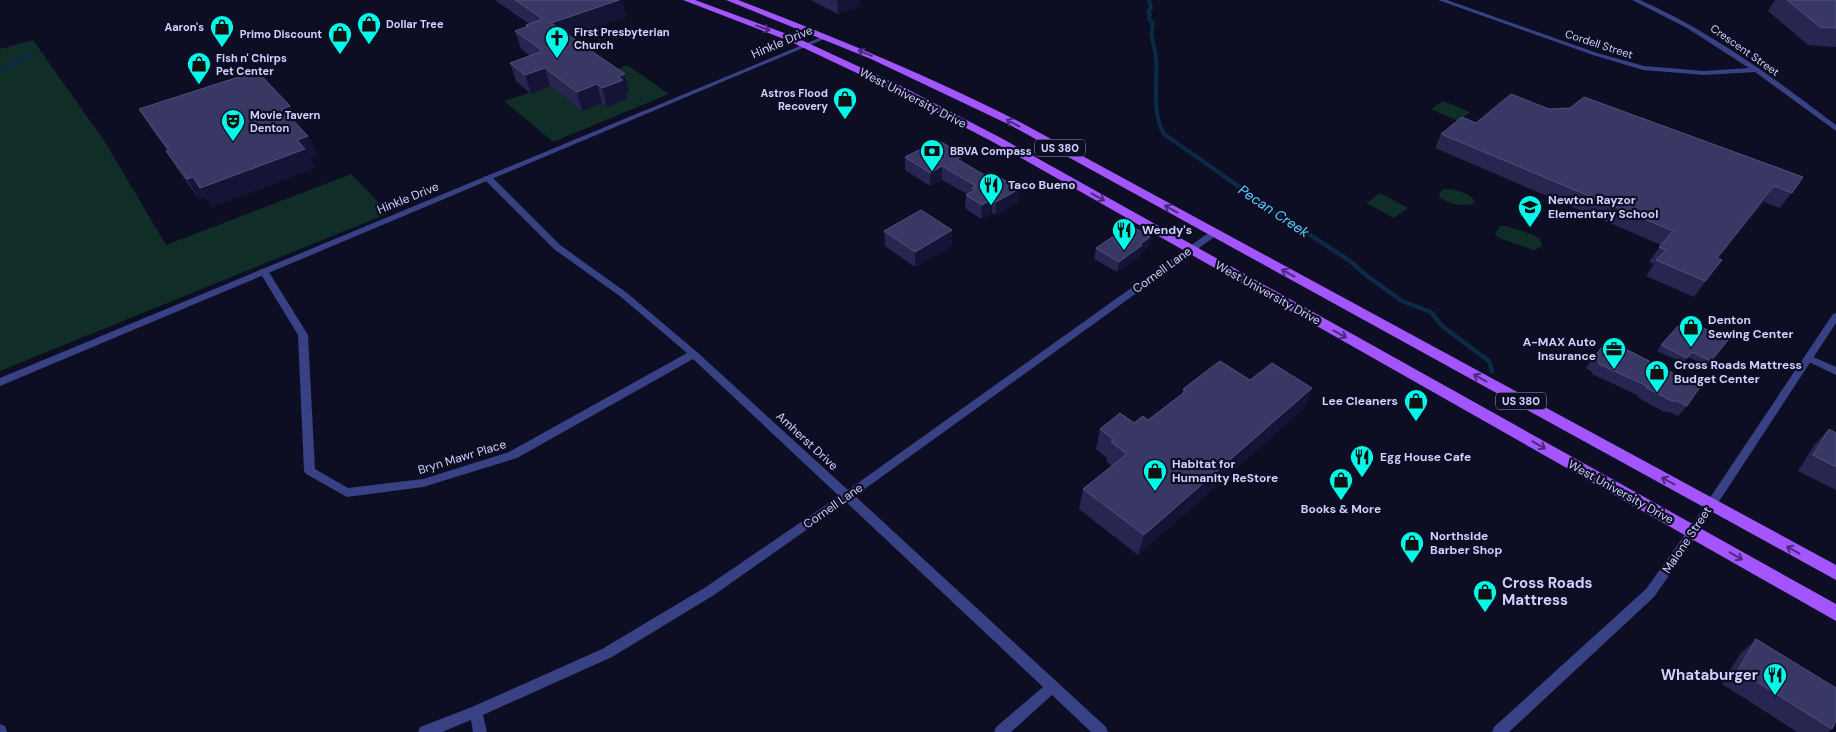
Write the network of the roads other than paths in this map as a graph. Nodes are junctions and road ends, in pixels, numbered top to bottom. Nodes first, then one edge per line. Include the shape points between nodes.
1 (687, 0) edge
2 (730, 0) edge
3 (1441, 0) edge
4 (1635, 0) edge
5 (826, 37) junction
6 (806, 46) junction
7 (1756, 70) junction
8 (1836, 129) edge
9 (488, 178) junction
10 (1214, 233) junction
11 (1190, 250) junction
12 (264, 271) junction
13 (1836, 316) edge
14 (694, 354) junction
15 (1808, 358) junction
16 (1836, 371) edge
17 (0, 382) edge
18 (847, 496) junction
19 (1711, 505) junction
20 (1694, 532) junction
21 (1836, 573) edge
22 (1836, 613) edge
23 (1052, 687) junction
24 (476, 712) junction
25 (425, 732) edge
26 (480, 732) edge
27 (1001, 732) edge
28 (1101, 732) edge
29 (1499, 732) edge

1 -> 6 main road, West University Drive / US 380
2 - 5 main road, West University Drive / US 380
3 - 7 street, Cordell Street via 1643,68 1704,72
4 - 7 street, Crescent Street via 1698,31
5 - 6 street, Hinkle Drive
10 -> 5 main road, West University Drive / US 380 via 949,90
6 - 9 street, Hinkle Drive
6 -> 11 main road, West University Drive / US 380 via 997,140
7 - 8 street, Crescent Street
9 - 12 street, Hinkle Drive
9 - 14 street, Amherst Drive via 557,247 624,295
10 - 11 street, Cornell Lane
19 -> 10 main road, West University Drive / US 380
11 - 18 street, Cornell Lane
11 -> 20 main road, West University Drive / US 380
12 - 14 street, Bryn Mawr Place via 303,335 310,472 347,493 423,482 513,455
12 - 17 street, Hinkle Drive
13 - 15 street, Malone Street
14 - 18 street, Amherst Drive
15 - 16 street
15 - 19 street, Malone Street
18 - 23 street, Amherst Drive
18 - 24 street, Cornell Lane via 710,591 607,653
19 - 20 street, Malone Street
21 -> 19 main road, West University Drive / US 380
20 -> 22 main road, West University Drive / US 380
20 - 29 street, Malone Street via 1650,593
23 - 27 street
23 - 28 street, Amherst Drive
24 - 25 street, Cornell Lane
24 - 26 street

